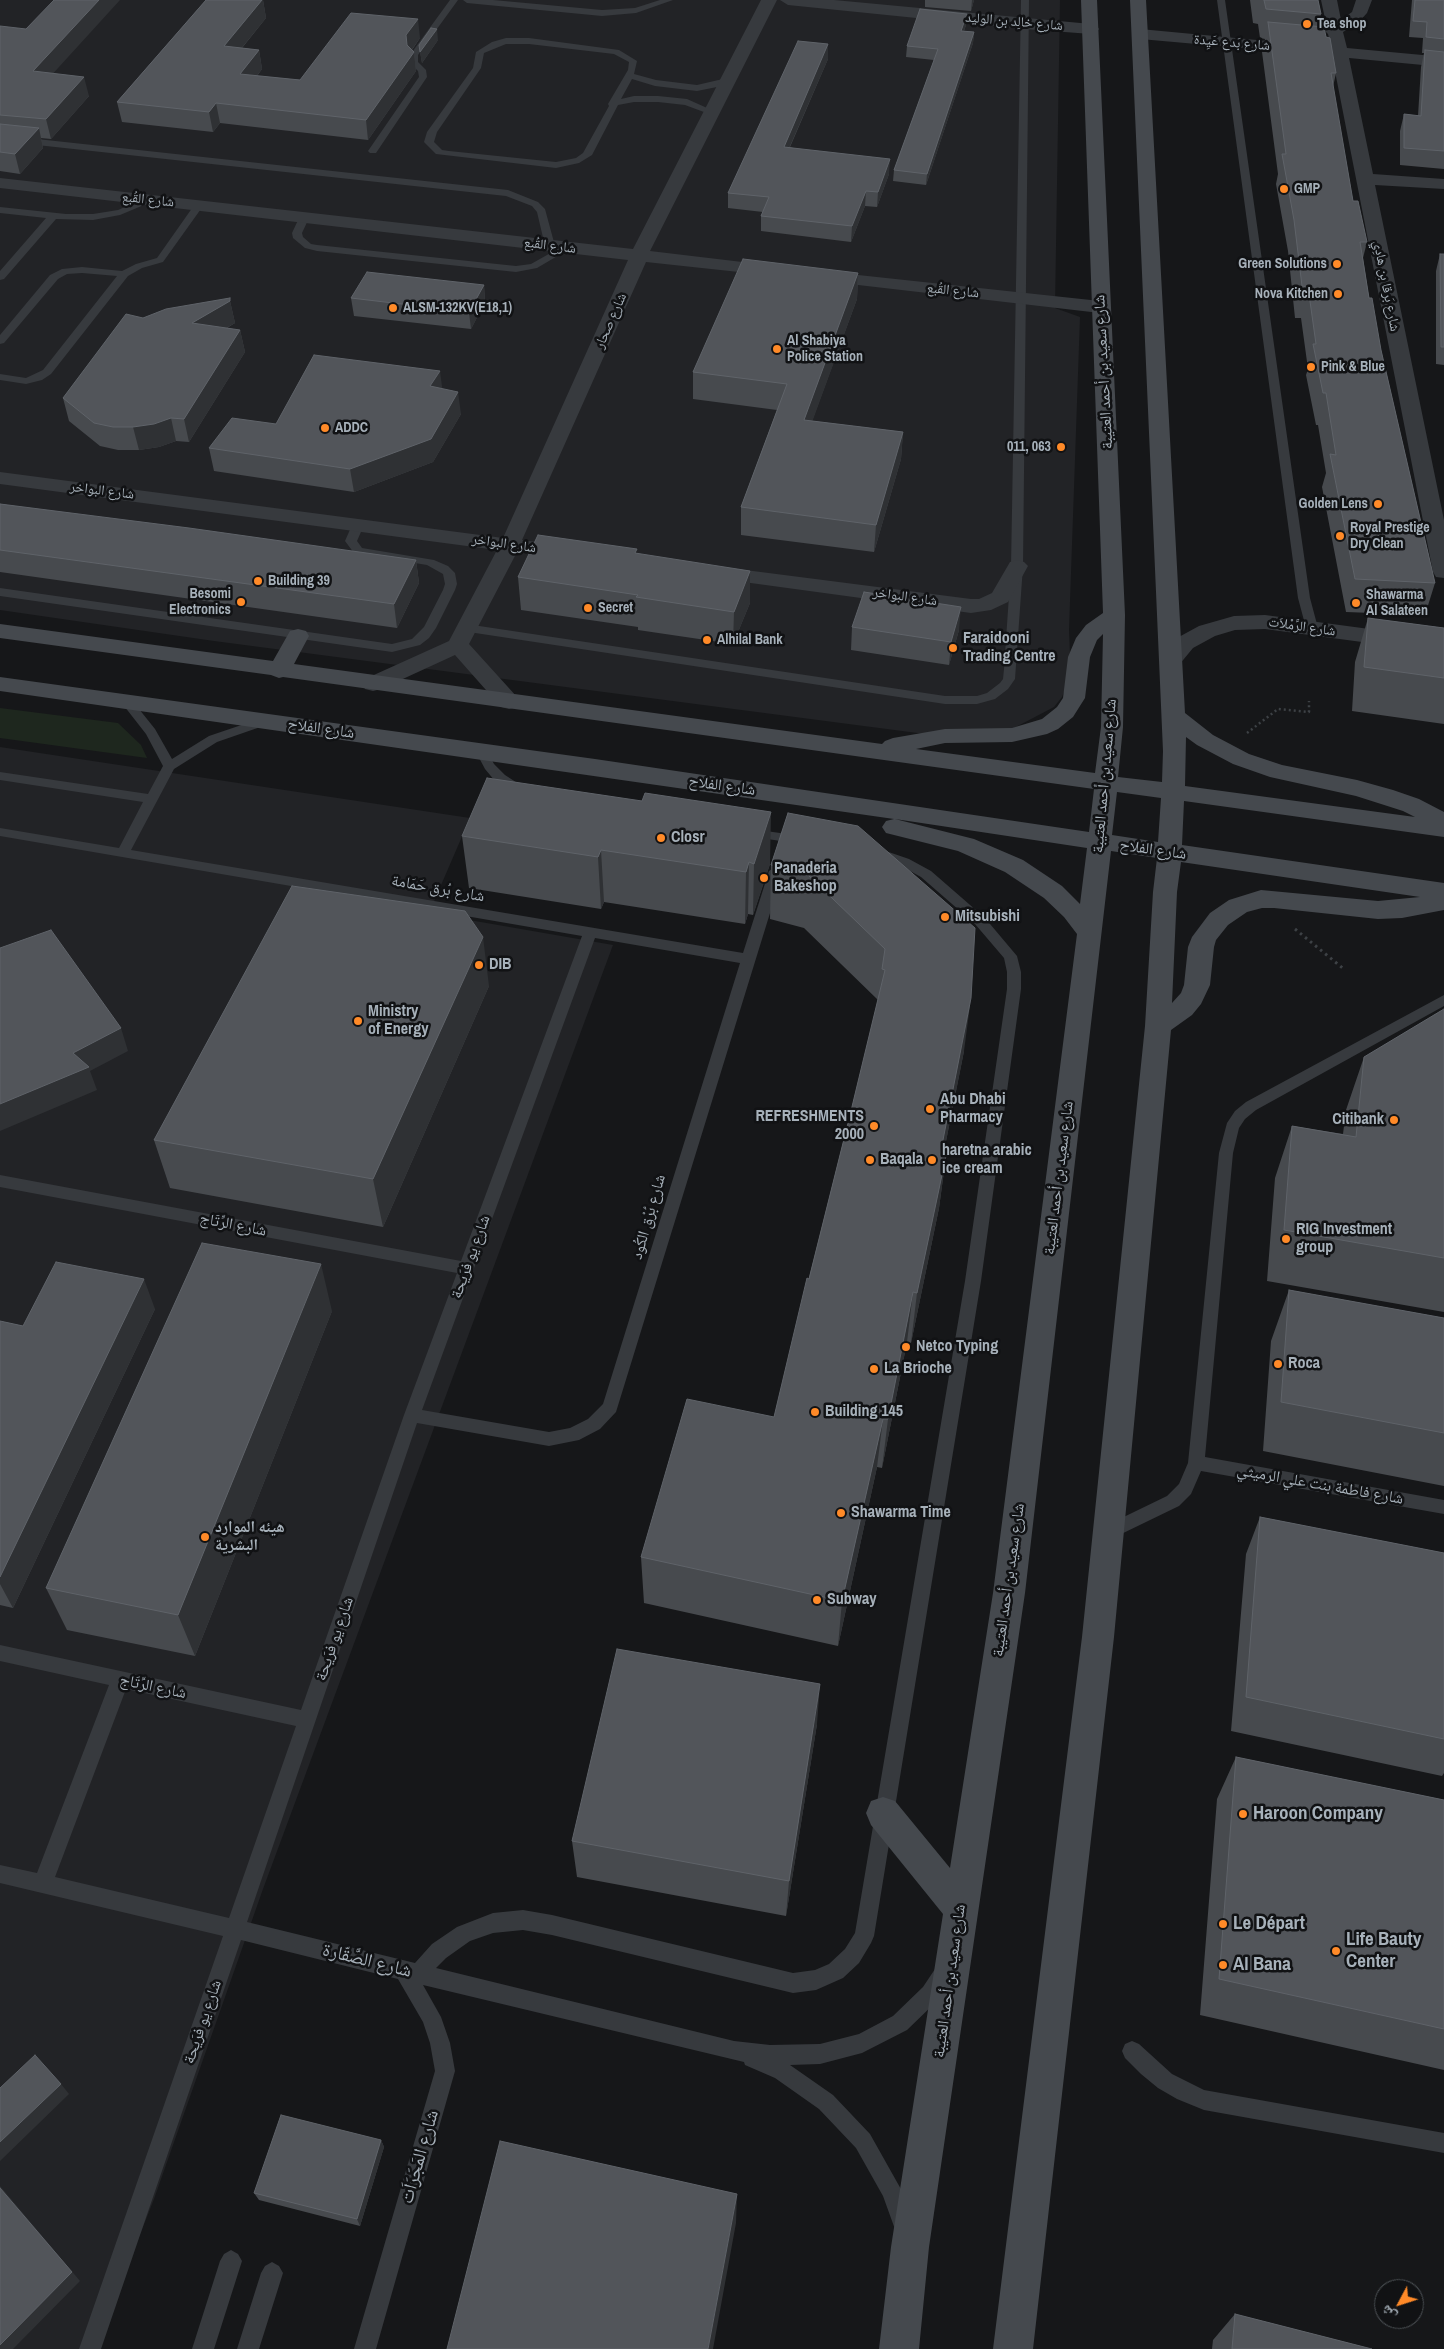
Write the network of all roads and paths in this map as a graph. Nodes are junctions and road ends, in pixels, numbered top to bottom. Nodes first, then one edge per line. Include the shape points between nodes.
1 (454, 0) edge
2 (466, 0) edge
3 (670, 0) edge
4 (769, 0) edge
5 (788, 0) edge
6 (1025, 0) edge
7 (1090, 0) edge
8 (1138, 0) edge
9 (1220, 0) edge
10 (1328, 0) edge
11 (1364, 0) edge
12 (1025, 24) junction
13 (1090, 29) junction
14 (1333, 31) junction
15 (1140, 34) junction
16 (1225, 42) junction
17 (1340, 53) junction
18 (1444, 62) edge
19 (629, 75) junction
20 (727, 81) junction
21 (612, 104) junction
22 (712, 112) junction
23 (0, 138) edge
24 (373, 151) dead end
25 (1365, 179) junction
26 (0, 183) edge
27 (1444, 184) edge
28 (148, 200) junction
29 (198, 206) junction
30 (0, 210) edge
31 (53, 216) junction
32 (304, 218) junction
33 (558, 247) junction
34 (639, 256) junction
35 (788, 272) edge
36 (124, 274) junction
37 (808, 275) edge
38 (0, 277) edge
39 (1020, 298) junction
40 (1100, 307) junction
41 (0, 341) edge
42 (0, 377) edge
43 (0, 478) edge
44 (358, 525) junction
45 (510, 545) junction
46 (593, 556) edge
47 (1017, 566) junction
48 (691, 569) edge
49 (1444, 572) edge
50 (0, 592) edge
51 (1114, 616) junction
52 (1312, 628) junction
53 (0, 631) edge
54 (298, 636) junction
55 (462, 637) junction
56 (1444, 646) edge
57 (1171, 660) junction
58 (279, 671) junction
59 (0, 684) edge
60 (373, 684) junction
61 (1309, 701) dead end
62 (127, 702) junction
63 (509, 702) junction
64 (1174, 716) junction
65 (265, 721) junction
66 (1245, 734) dead end
67 (877, 750) junction
68 (482, 752) junction
69 (170, 766) junction
70 (0, 776) edge
71 (1106, 784) junction
72 (1173, 793) junction
73 (533, 798) edge
74 (152, 799) junction
75 (853, 805) junction
76 (1444, 822) edge
77 (1444, 829) edge
78 (739, 831) edge
79 (0, 832) edge
80 (787, 838) junction
81 (816, 842) edge
82 (1099, 842) junction
83 (864, 850) edge
84 (1170, 852) junction
85 (123, 853) junction
86 (1444, 892) edge
87 (1444, 901) edge
88 (1288, 923) dead end
89 (590, 932) junction
90 (1089, 932) junction
91 (748, 960) junction
92 (1344, 970) dead end
93 (1444, 1000) edge
94 (1158, 1026) junction
95 (0, 1181) edge
96 (466, 1268) junction
97 (412, 1415) junction
98 (1196, 1463) junction
99 (1444, 1507) edge
100 (1107, 1533) junction
101 (0, 1654) edge
102 (120, 1681) junction
103 (307, 1720) junction
104 (884, 1813) junction
105 (0, 1874) edge
106 (42, 1883) junction
107 (961, 1909) junction
108 (235, 1929) junction
109 (954, 1960) junction
110 (411, 1972) junction
111 (734, 2051) junction
112 (1132, 2051) dead end
113 (1444, 2143) edge
114 (910, 2247) junction
115 (231, 2262) dead end
116 (272, 2273) dead end
117 (90, 2349) edge
118 (202, 2349) edge
119 (248, 2349) edge
120 (365, 2349) edge
121 (899, 2349) edge
122 (1013, 2349) edge

1 - 24 lane via 414,55 414,63 422,70 422,77
2 - 3 lane via 602,12 636,10
4 - 20 street, شارع صحار
5 - 12 street, شارع خالِد بن الوليد
6 - 12 lane
7 - 13 main road, شارع سعيد بن أحمد العتيبة
8 - 15 main road
9 - 16 lane
10 - 14 street, شارع بَرقا بن هادِي
11 - 14 street via 1353,20
12 - 13 street, شارع خالِد بن الوليد
12 - 39 lane
13 - 40 main road, شارع سعيد بن أحمد العتيبة
14 - 17 street, شارع بَرقا بن هادِي
15 - 16 street, شارع بَدع عَيِدة
15 - 57 main road
16 - 17 street, شارع بَدع عَيِدة
16 - 52 lane via 1304,598
17 - 18 street, شارع بَدع عَيِدة
17 - 25 street, شارع بَرقا بن هادِي
19 - 20 lane via 656,83 697,88
19 - 21 lane
19 - 21 lane via 633,61 616,52 518,41 495,44 480,52 477,68 432,132 429,142 432,148 449,154 543,164 569,163 587,155
20 - 22 street, شارع صحار
21 - 22 lane via 652,98 687,102
22 - 34 street, شارع صحار
23 - 33 lane via 508,193 535,204
25 - 27 street
25 - 49 street, شارع بَرقا بن هادِي
26 - 28 street, شارع القُبع
28 - 29 street, شارع القُبع
28 - 31 lane via 107,215
29 - 32 street, شارع القُبع
29 - 36 lane via 160,260
30 - 31 lane
31 - 38 lane
32 - 33 street, شارع القُبع
32 - 33 lane via 298,238 317,248 516,269 534,266
33 - 34 street, شارع القُبع
34 - 35 street, شارع القُبع
34 - 45 street, شارع صحار
36 - 41 lane via 82,270 54,277
36 - 42 lane via 47,372 26,381
37 - 39 street, شارع القُبع
39 - 40 street, شارع القُبع
39 - 47 lane
40 - 51 main road, شارع سعيد بن أحمد العتيبة
43 - 44 street, شارع البواخر
44 - 45 street, شارع البواخر
44 - 54 lane via 351,541 358,551 430,562 449,573 451,584 430,628 416,642 392,648
45 - 46 street, شارع البواخر
45 - 55 street, شارع صحار
47 - 48 street, شارع البواخر via 1000,597 971,606
47 - 55 lane via 1009,680 991,696 977,700 945,700
50 - 54 lane
51 - 67 main road via 1087,638 1079,657 1074,698 1065,712 1050,724 1019,734 922,739
51 - 71 main road, شارع سعيد بن أحمد العتيبة via 1112,727
52 - 56 street, شارع الرَّمْلاَت
52 - 57 street, شارع الرَّمْلاَت via 1265,622 1234,624 1207,631 1185,643
53 - 58 main road
54 - 58 main road
55 - 60 street
55 - 63 street
57 - 64 main road
58 - 60 main road
59 - 62 main road, شارع الفلاح
60 - 63 main road
61 - 66 path via 1309,712 1278,709
62 - 65 main road, شارع الفلاح
62 - 69 lane via 152,732
63 - 67 main road
64 - 72 main road
64 - 76 main road via 1205,740 1241,759 1278,772 1385,796
65 - 68 main road, شارع الفلاح
65 - 69 lane via 213,739
67 - 71 main road
68 - 73 lane via 500,778
68 - 75 main road, شارع الفلاح
69 - 74 lane
70 - 74 lane
71 - 72 main road
71 - 82 main road, شارع سعيد بن أحمد العتيبة
72 - 77 main road
72 - 84 main road
74 - 85 lane
75 - 82 main road, شارع الفلاح
75 - 90 main road via 881,822 965,845 1014,866 1053,892
78 - 80 lane
79 - 85 lane, شارع بُرق حَمَامة
80 - 81 lane
80 - 91 lane, شارع بُرْق الكُود
82 - 84 main road, شارع الفلاح
82 - 90 main road, شارع سعيد بن أحمد العتيبة
83 - 104 lane via 904,862 951,894 996,938 1010,956 1014,972 973,1281
84 - 86 main road, شارع الفلاح
84 - 94 main road
85 - 89 lane, شارع بُرق حَمَامة
87 - 94 main road via 1378,910 1274,899 1238,906 1219,919 1204,937 1197,985 1192,997 1184,1008
88 - 92 path
89 - 91 lane, شارع بُرق حَمَامة
89 - 96 lane, شارع يو فرَيحة
90 - 107 main road, شارع سعيد بن أحمد العتيبة via 1009,1593
91 - 97 lane, شارع بُرْق الكُود via 610,1407 594,1424 573,1434 549,1439
93 - 98 lane via 1268,1096 1240,1115 1232,1127 1226,1153
94 - 100 main road
95 - 96 lane, شارع الرِّتَاج
96 - 97 lane, شارع يو فرَيحة
97 - 103 lane, شارع يو فرَيحة
98 - 99 lane, شارع فاطمة بنت علي الرميثي
98 - 100 lane via 1184,1489 1173,1501
100 - 122 main road via 1098,1637
101 - 102 lane, شارع الرِّتَاج
102 - 103 lane, شارع الرِّتَاج
102 - 106 lane
103 - 108 lane, شارع يو فرَيحة
104 - 107 main road
104 - 110 lane via 864,1936 852,1956 836,1970 816,1980 793,1983 523,1920 493,1923 464,1934
105 - 106 lane, شارع الصَّقّارة
106 - 108 lane, شارع الصَّقّارة
107 - 109 main road, شارع سعيد بن أحمد العتيبة
108 - 110 lane, شارع الصَّقّارة
108 - 117 lane, شارع يو فرَيحة
109 - 111 lane, شارع الصَّقّارة via 930,1994 900,2023 862,2043 820,2054 777,2056
109 - 114 main road, شارع سعيد بن أحمد العتيبة
110 - 111 lane, شارع الصَّقّارة
110 - 120 lane, شارع المَجَرَاَت via 431,2017 445,2070
111 - 114 lane, شارع الصَّقّارة via 782,2071 826,2102 863,2142 892,2191
112 - 113 lane via 1165,2081 1204,2100
114 - 121 main road, شارع سعيد بن أحمد العتيبة
115 - 118 lane
116 - 119 lane

